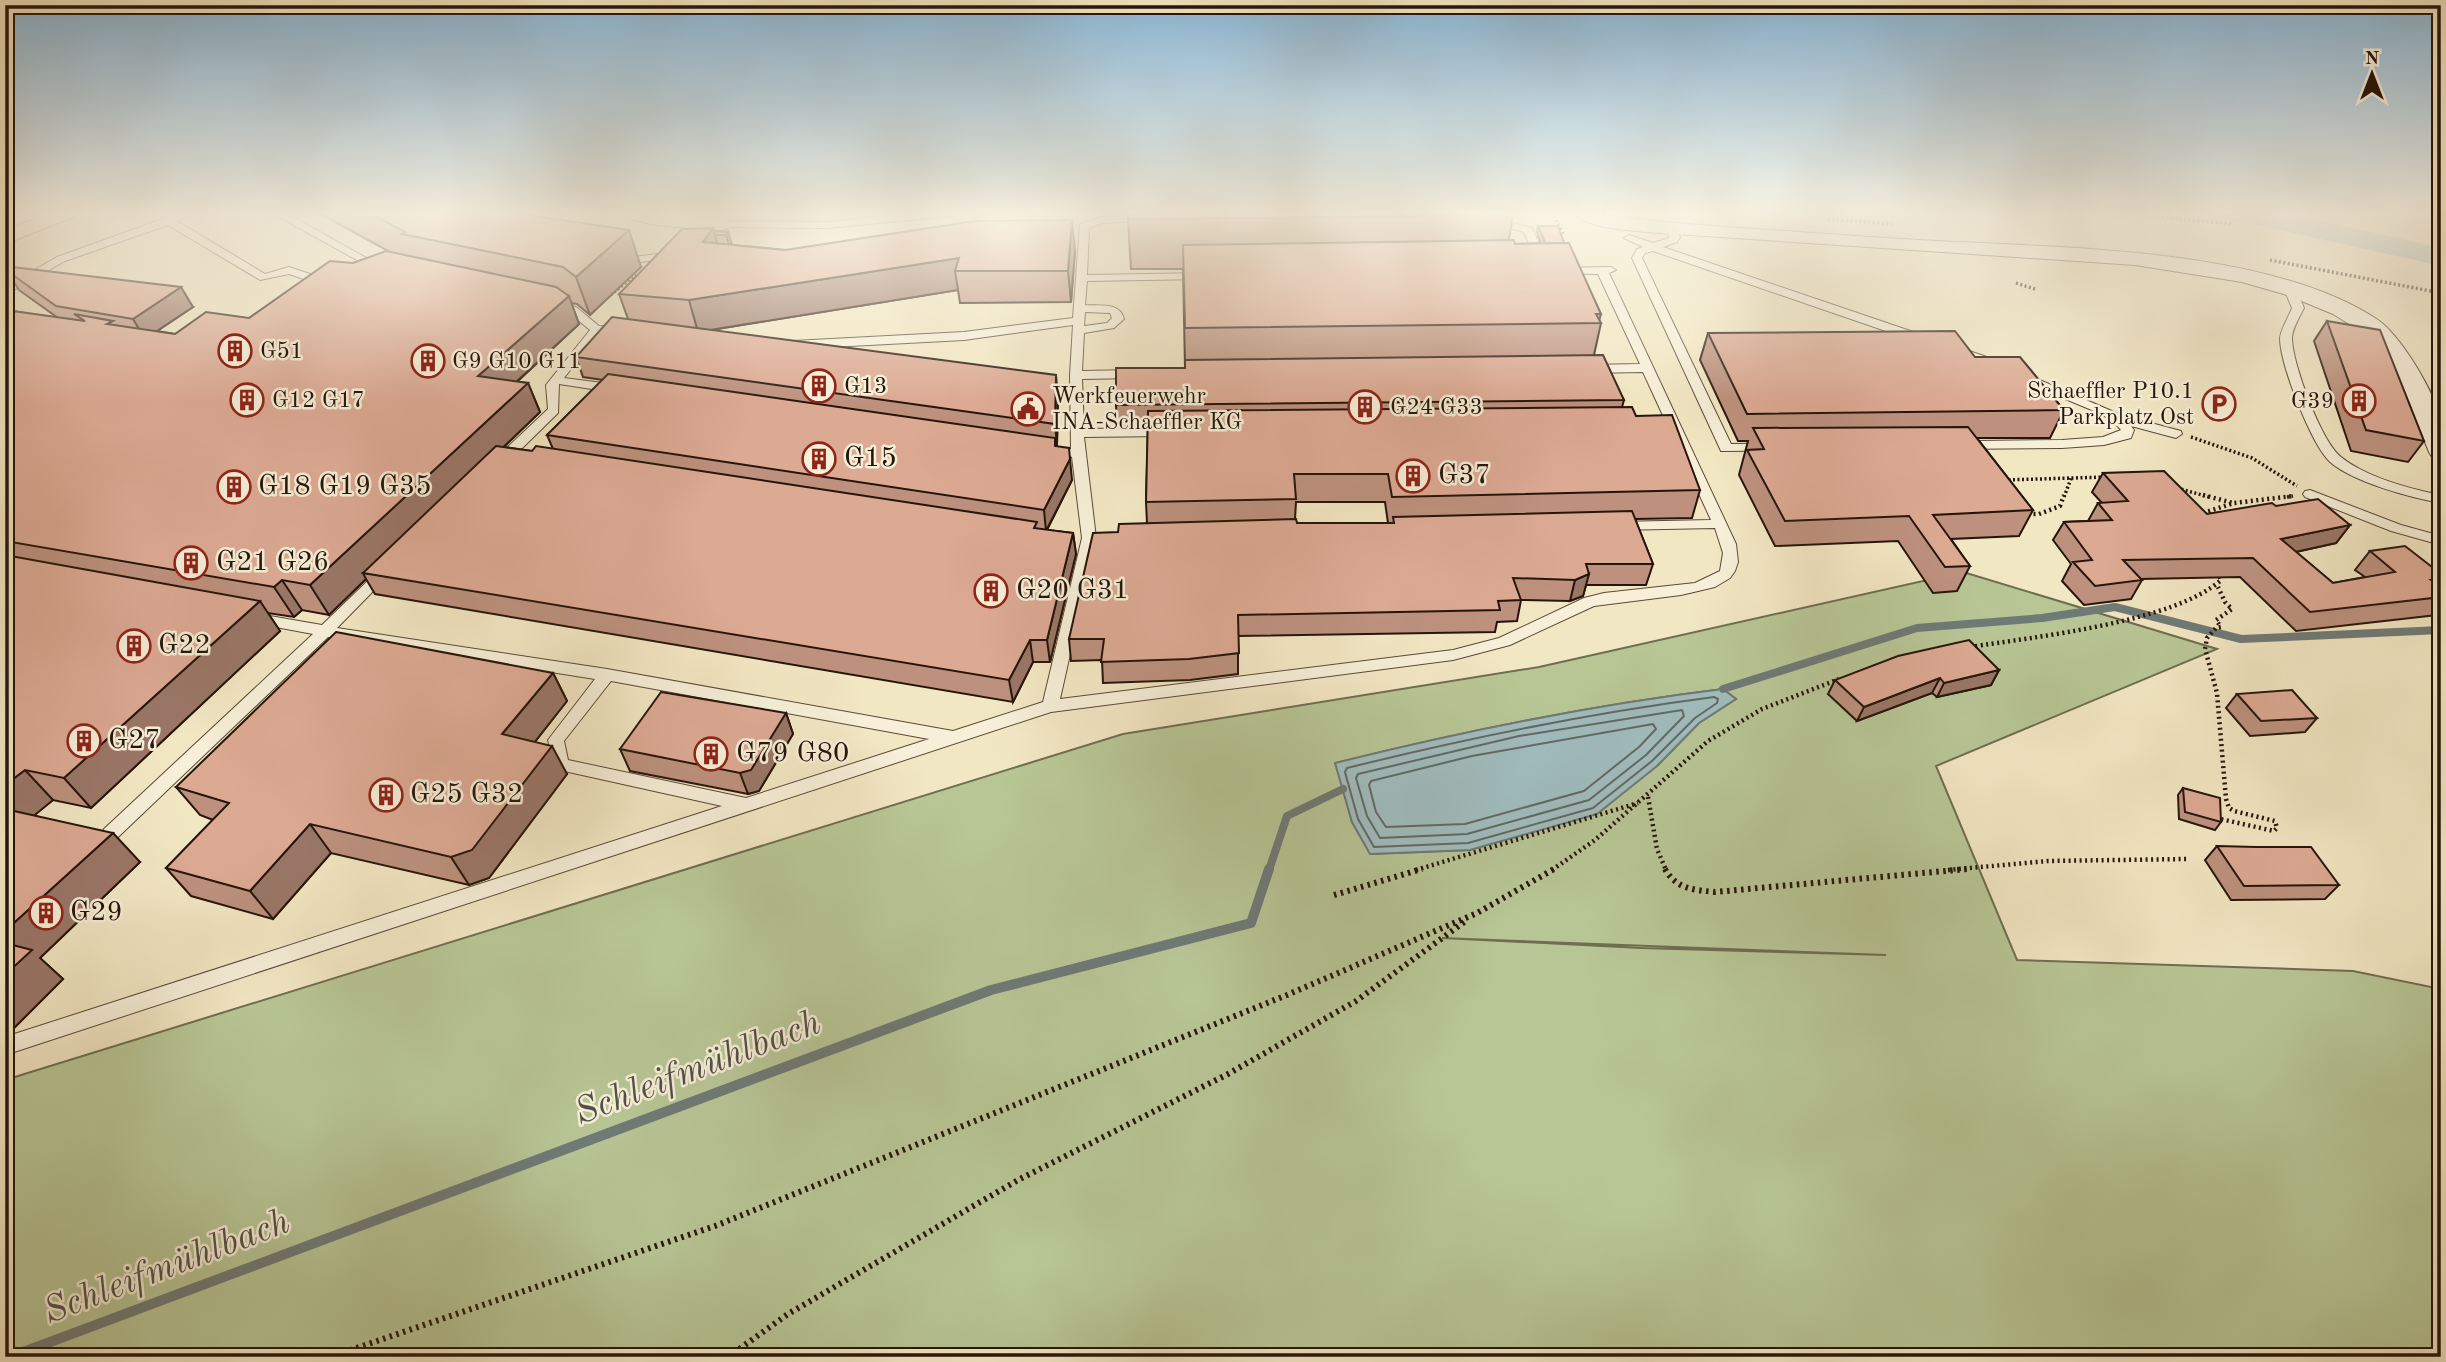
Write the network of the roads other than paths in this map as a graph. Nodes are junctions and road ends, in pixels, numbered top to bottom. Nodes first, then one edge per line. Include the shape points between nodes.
1 (33, 276) edge
2 (303, 276) edge
3 (323, 276) edge
4 (1218, 276) edge
5 (1610, 276) edge
6 (1645, 276) edge
7 (1736, 276) edge
8 (2232, 276) edge
9 (1081, 278) joint
10 (2290, 289) junction
11 (5, 292) edge
12 (545, 303) edge
13 (1079, 308) junction
14 (1078, 326) junction
15 (596, 330) junction
16 (638, 333) edge
17 (776, 346) edge
18 (1647, 368) junction
19 (1577, 369) edge
20 (1145, 374) edge
21 (1076, 375) junction
22 (555, 380) junction
23 (638, 392) edge
24 (2117, 418) junction
25 (1175, 432) edge
26 (1078, 433) junction
27 (2176, 434) road end
28 (1051, 451) edge
29 (2441, 452) edge
30 (1078, 455) junction
31 (488, 473) edge
32 (2310, 494) road end
33 (2441, 499) edge
34 (1720, 524) junction
35 (1597, 527) edge
36 (2441, 541) edge
37 (392, 566) edge
38 (245, 616) edge
39 (325, 631) junction
40 (607, 675) junction
41 (1050, 706) junction
42 (954, 737) junction
43 (746, 805) junction
44 (110, 834) edge
45 (5, 1046) edge

1 - 11 lane
2 - 3 lane
4 - 9 lane
5 - 18 lane
6 - 24 lane via 1726,448 2083,443 2126,435 2128,430
7 - 24 lane via 1980,359
8 - 10 street
9 - 13 lane
10 - 29 street via 2325,302 2381,333 2395,352
10 - 33 lane via 2298,308 2287,337 2300,396 2335,459 2372,480
12 - 15 lane via 572,309
13 - 14 lane
13 - 14 lane via 1113,310 1118,319 1110,326
14 - 17 lane
14 - 21 lane
15 - 16 lane
15 - 22 lane
18 - 19 lane
18 - 34 lane via 1670,427
20 - 21 lane
21 - 26 lane
22 - 23 lane
22 - 31 lane via 554,410 514,456
24 - 27 lane
25 - 26 lane
26 - 30 lane
28 - 30 lane
30 - 41 lane via 1089,538
32 - 36 lane
34 - 35 lane
34 - 41 lane via 1732,559 1721,578 1678,590 1602,599 1491,647
37 - 39 lane
38 - 39 lane
39 - 40 lane
39 - 44 lane
40 - 42 lane
40 - 43 lane via 556,740 561,765
41 - 42 lane
42 - 43 lane
43 - 45 lane

